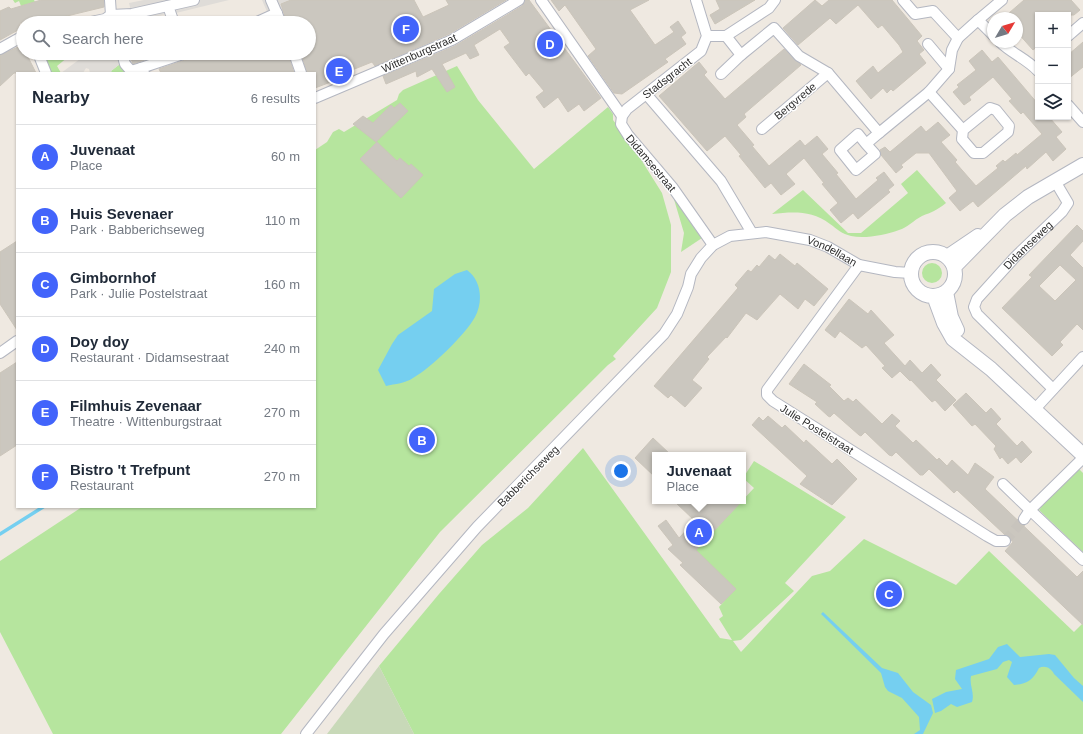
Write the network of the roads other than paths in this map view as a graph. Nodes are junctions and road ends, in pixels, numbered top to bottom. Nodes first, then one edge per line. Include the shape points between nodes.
1 (110, 0) edge
2 (194, 0) edge
3 (271, 0) edge
4 (519, 0) edge
5 (541, 0) edge
6 (696, 0) edge
7 (775, 0) edge
8 (1002, 0) edge
9 (905, 3) edge
10 (168, 6) junction
11 (277, 13) junction
12 (111, 15) joint
13 (172, 16) edge
14 (271, 16) edge
15 (278, 16) edge
16 (978, 20) junction
17 (1083, 23) edge
18 (987, 29) edge
19 (1071, 33) edge
20 (707, 36) junction
21 (726, 36) junction
22 (958, 38) junction
23 (16, 40) edge
24 (928, 44) dead end
25 (1006, 48) edge
26 (0, 49) edge
27 (741, 55) junction
28 (41, 60) edge
29 (124, 60) edge
30 (167, 60) edge
31 (296, 60) edge
32 (1035, 65) edge
33 (949, 69) junction
34 (142, 70) edge
35 (46, 72) edge
36 (301, 72) edge
37 (828, 73) junction
38 (721, 74) dead end
39 (929, 92) junction
40 (647, 94) junction
41 (316, 98) edge
42 (1071, 108) edge
43 (622, 116) junction
44 (1083, 122) edge
45 (762, 129) dead end
46 (963, 130) junction
47 (879, 133) junction
48 (866, 144) dead end
49 (1083, 165) edge
50 (1055, 181) junction
51 (752, 233) junction
52 (713, 245) junction
53 (950, 262) junction
54 (859, 266) junction
55 (911, 273) junction
56 (940, 294) junction
57 (16, 341) edge
58 (2, 348) edge
59 (1083, 358) edge
60 (1053, 389) junction
61 (1035, 409) junction
62 (1083, 456) edge
63 (1003, 484) dead end
64 (1030, 510) junction
65 (1024, 519) tunnel mouth
66 (1005, 541) dead end
67 (1083, 560) edge
68 (306, 734) edge

1 - 12 street
2 - 10 street
3 - 11 street
4 - 41 street, Wittenburgstraat via 452,40
5 - 43 street, Didamsestraat
6 - 20 street
7 - 21 street via 769,8
8 - 16 street
9 - 22 street via 915,14 933,11
10 - 12 street via 132,14
10 - 13 street
11 - 14 street
11 - 15 street
16 - 18 street
16 - 22 street
17 - 19 street
20 - 21 street
20 - 40 street, Stadsgracht via 701,51
21 - 27 street
22 - 33 street via 952,50
23 - 26 street
24 - 33 street
25 - 32 street
27 - 37 street, Bergvrede via 774,28 799,56
27 - 38 street
28 - 35 street
29 - 34 street via 131,71
30 - 34 street
31 - 36 street
33 - 39 street
37 - 45 street, Bergvrede
37 - 47 street, Bergvrede
39 - 46 street
39 - 47 street
40 - 43 street, Stadsgracht
40 - 51 street via 721,181
42 - 44 street
43 - 52 street, Didamsestraat via 621,124 628,135 673,188
46 - 46 street via 990,108 996,110 1009,126 1008,132 983,153 974,153 962,139
47 - 48 street
49 - 50 street
50 - 53 street via 1028,197
50 - 60 street, Didamseweg via 1068,203 977,299 974,307 977,314
51 - 52 street, Babberichseweg via 726,238
51 - 54 street, Vondellaan via 766,232 810,240 828,247
52 - 68 street, Babberichseweg via 691,274 677,314 664,334 477,527 384,634
53 - 55 street via 936,252 924,254 915,261
53 - 56 street via 954,281
54 - 55 street, Vondellaan
54 - 66 street, Julie Postelstraat via 767,390 768,395 773,401 986,536 996,541
55 - 56 street via 913,285 917,290 928,296
56 - 61 street via 949,333
57 - 58 street
59 - 60 street
60 - 61 street
61 - 62 street
62 - 64 street
63 - 64 street
64 - 65 street
64 - 67 street

